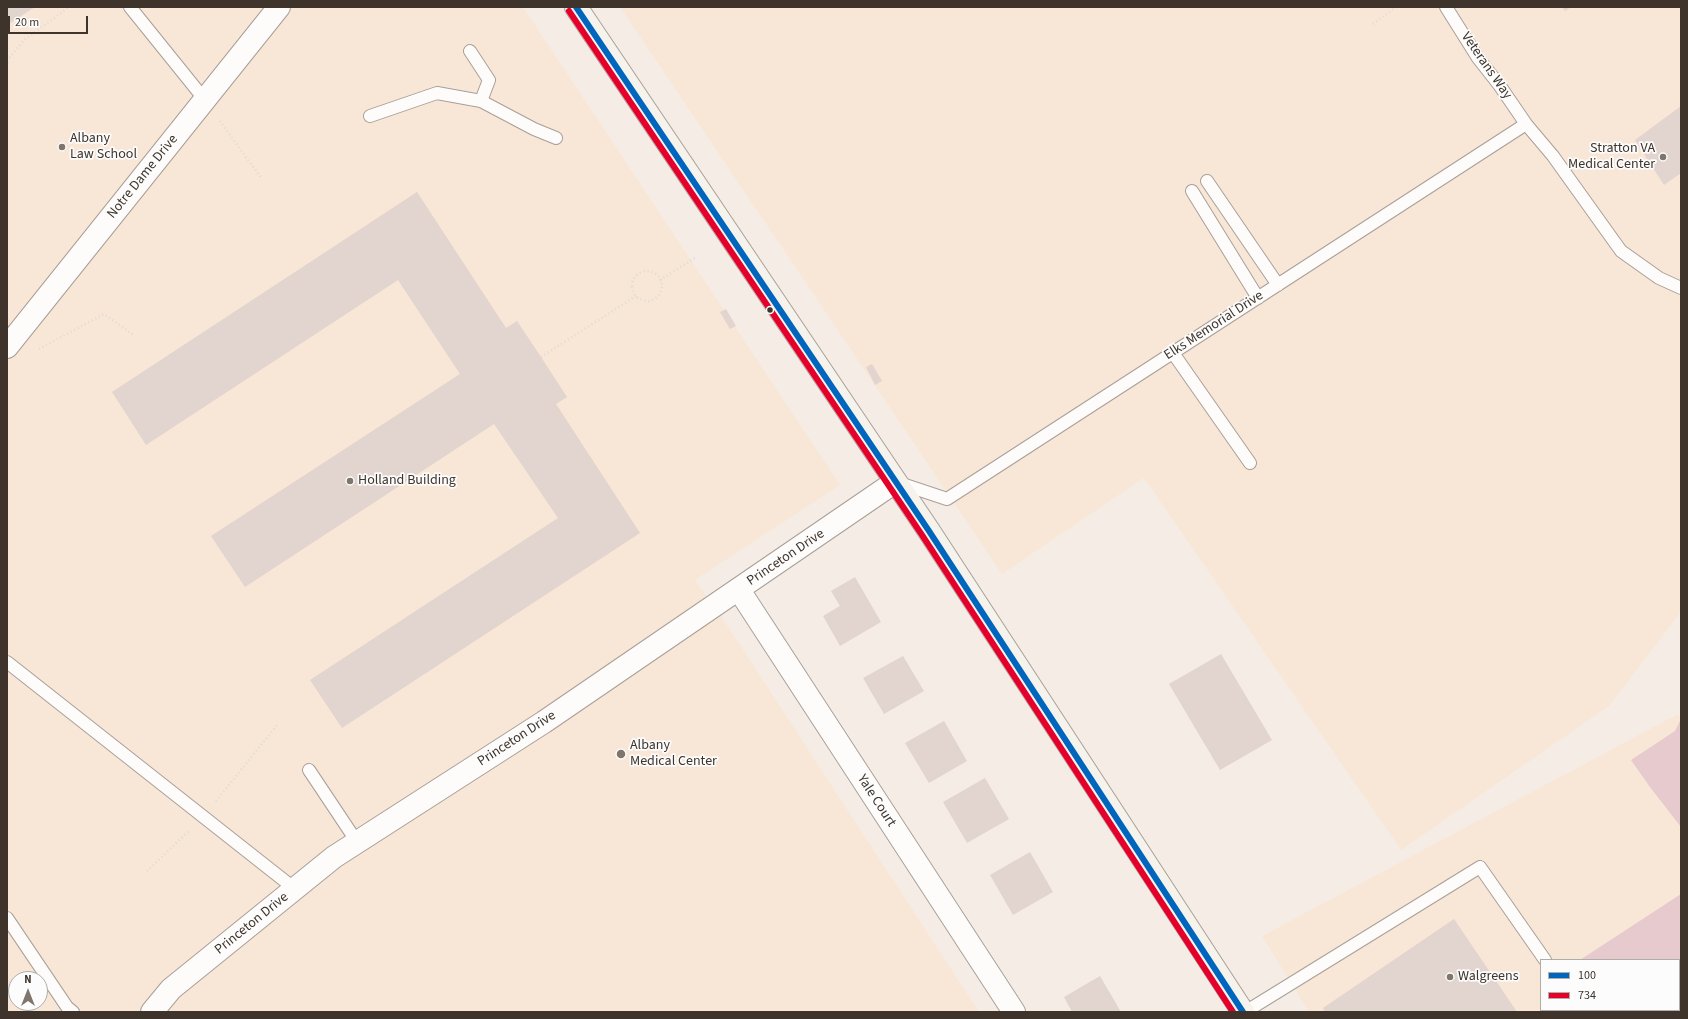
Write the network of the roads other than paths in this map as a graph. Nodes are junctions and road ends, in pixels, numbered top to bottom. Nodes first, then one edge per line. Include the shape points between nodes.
1 (130, 7) edge
2 (279, 7) edge
3 (576, 7) edge
4 (1446, 7) edge
5 (470, 51) dead end
6 (205, 100) junction
7 (481, 101) junction
8 (370, 116) dead end
9 (1526, 124) junction
10 (556, 138) dead end
11 (1207, 181) dead end
12 (1192, 191) dead end
13 (1278, 285) junction
14 (1681, 288) edge
15 (1258, 298) junction
16 (9, 341) edge
17 (1173, 352) junction
18 (1250, 463) dead end
19 (895, 482) junction
20 (739, 590) junction
21 (7, 662) edge
22 (309, 770) dead end
23 (357, 842) junction
24 (295, 889) junction
25 (7, 918) edge
26 (1544, 959) edge
27 (73, 1012) edge
28 (152, 1012) edge
29 (1014, 1012) edge
30 (1244, 1012) edge

1 - 6 lane
2 - 6 street, Notre Dame Drive
3 - 19 street
4 - 9 lane, Veterans Way via 1478,58
5 - 7 lane via 489,80
6 - 16 street, Notre Dame Drive
7 - 8 lane via 437,93
7 - 10 lane
9 - 13 lane, Elks Memorial Drive
9 - 14 lane, Veterans Way via 1553,156 1620,251 1659,278
11 - 13 lane
12 - 15 lane
13 - 15 lane, Elks Memorial Drive
15 - 17 lane, Elks Memorial Drive
17 - 18 lane
17 - 19 lane, Elks Memorial Drive via 947,499
19 - 20 street, Princeton Drive
19 - 30 street
20 - 23 street, Princeton Drive via 538,726
20 - 29 street, Yale Court
21 - 24 lane
22 - 23 lane
23 - 24 street, Princeton Drive
24 - 28 street, Princeton Drive via 171,989
25 - 27 lane via 67,1007
26 - 30 lane via 1480,868

